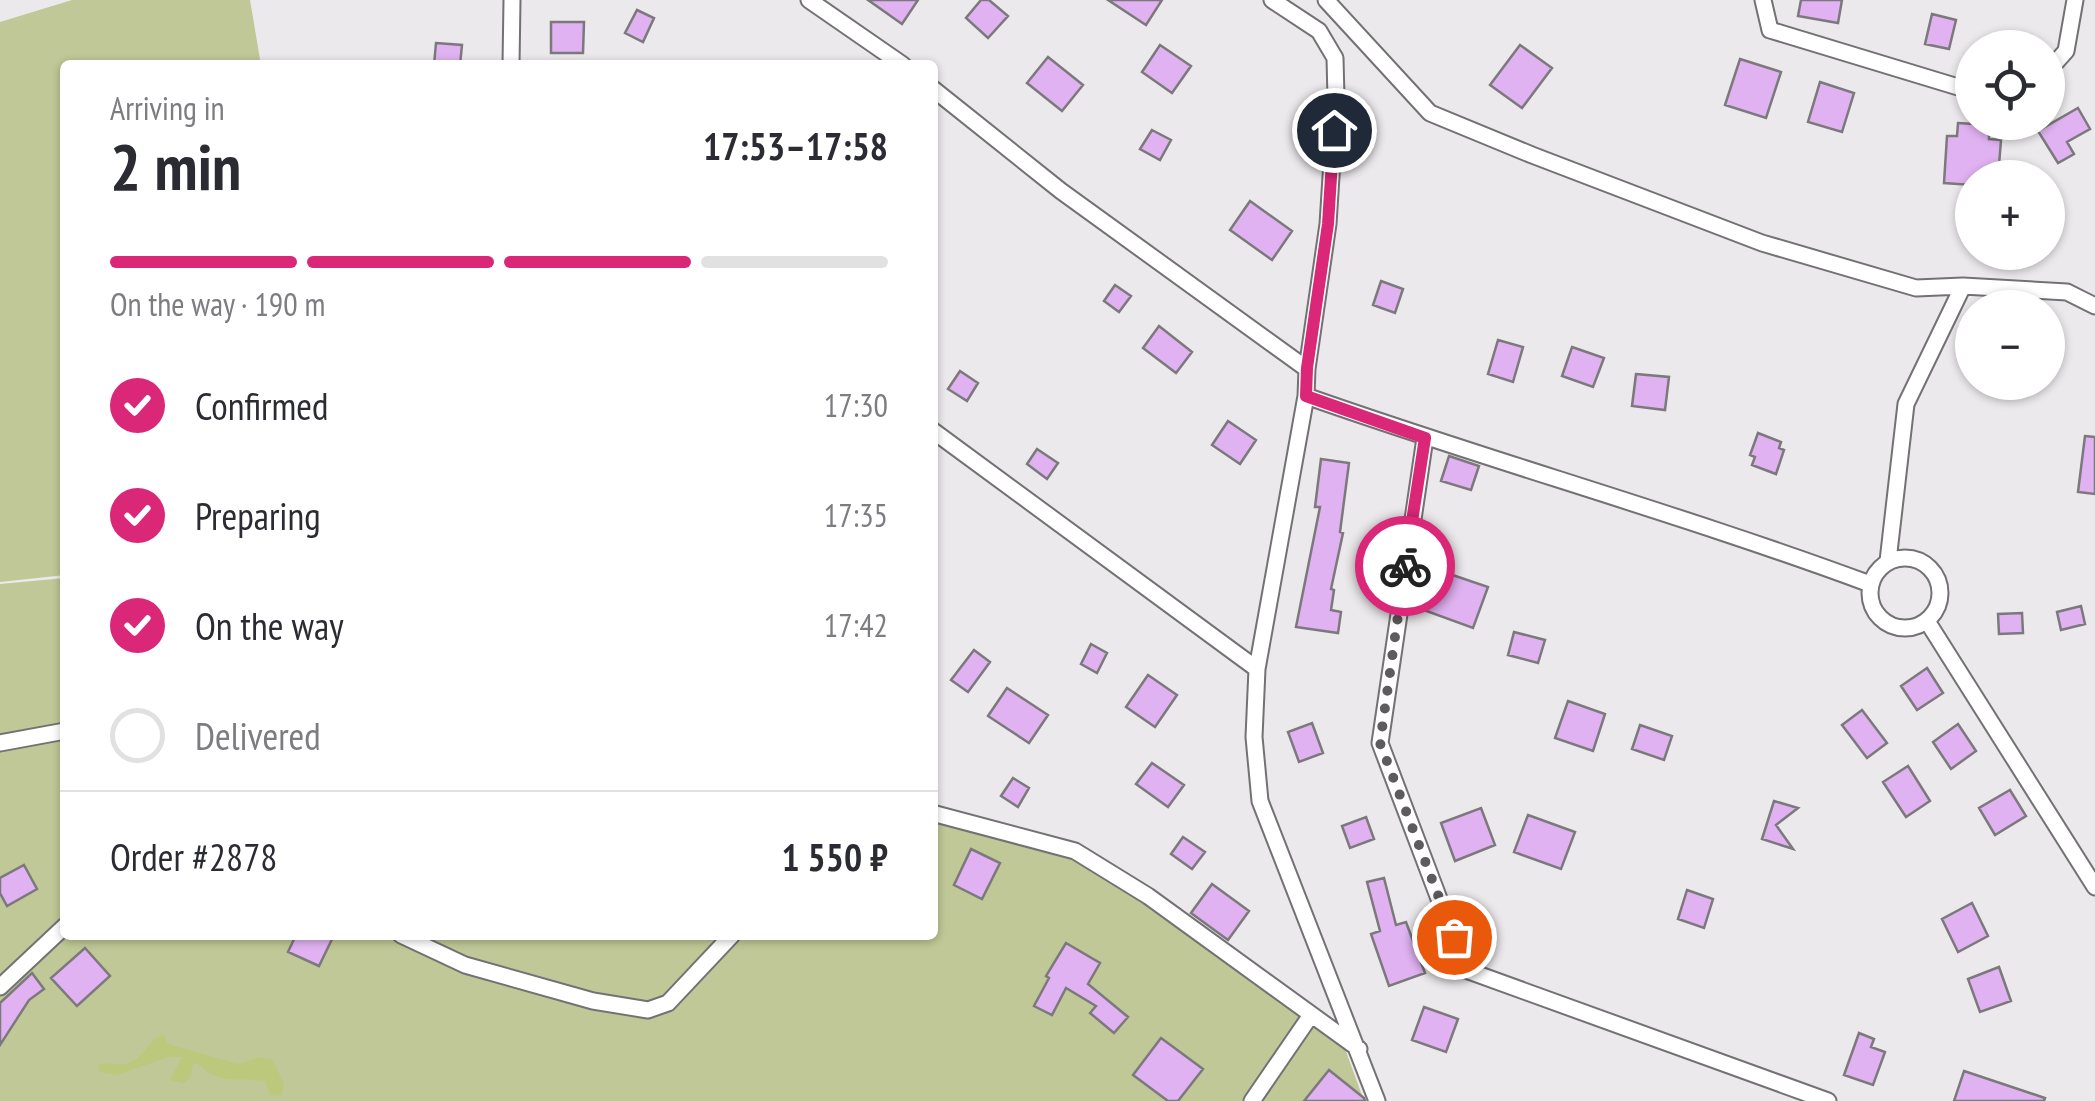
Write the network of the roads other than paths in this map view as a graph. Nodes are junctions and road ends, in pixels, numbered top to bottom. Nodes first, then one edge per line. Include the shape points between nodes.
1 (512, 0) edge
2 (809, 0) edge
3 (1272, 0) edge
4 (1326, 0) edge
5 (1763, 0) edge
6 (2076, 0) edge
7 (2065, 52) edge
8 (511, 60) edge
9 (896, 60) edge
10 (1955, 86) edge
11 (938, 93) edge
12 (1963, 286) junction
13 (2095, 306) edge
14 (1307, 368) junction
15 (1306, 396) junction
16 (938, 434) edge
17 (1425, 438) junction
18 (1888, 562) junction
19 (1870, 584) junction
20 (1927, 621) junction
21 (1258, 669) junction
22 (60, 732) edge
23 (0, 743) edge
24 (938, 815) edge
25 (2095, 888) edge
26 (60, 931) edge
27 (412, 940) edge
28 (727, 940) edge
29 (0, 987) edge
30 (1311, 1014) junction
31 (1359, 1049) junction
32 (1252, 1101) edge
33 (1377, 1101) edge
34 (1828, 1101) edge

1 - 8 street
2 - 9 street
3 - 14 street via 1319,31 1335,58 1328,224
4 - 12 street via 1430,113 1762,243 1916,288
5 - 10 street via 1770,30
6 - 7 street
11 - 14 street via 1061,191
12 - 13 street via 2066,292
12 - 18 street via 1906,404
14 - 15 street
15 - 17 street
15 - 21 street
16 - 21 street
17 - 19 street via 1747,538
17 - 34 street via 1380,743 1466,970
18 - 19 street
18 - 20 street via 1911,558 1931,569 1940,602
19 - 20 street via 1871,606 1885,623 1906,629
20 - 25 street
21 - 31 street via 1254,737 1260,801
22 - 23 street
24 - 30 street via 1076,851
26 - 29 street
27 - 28 street via 465,965 648,1010 668,1003
30 - 31 street
30 - 32 street
31 - 33 street

